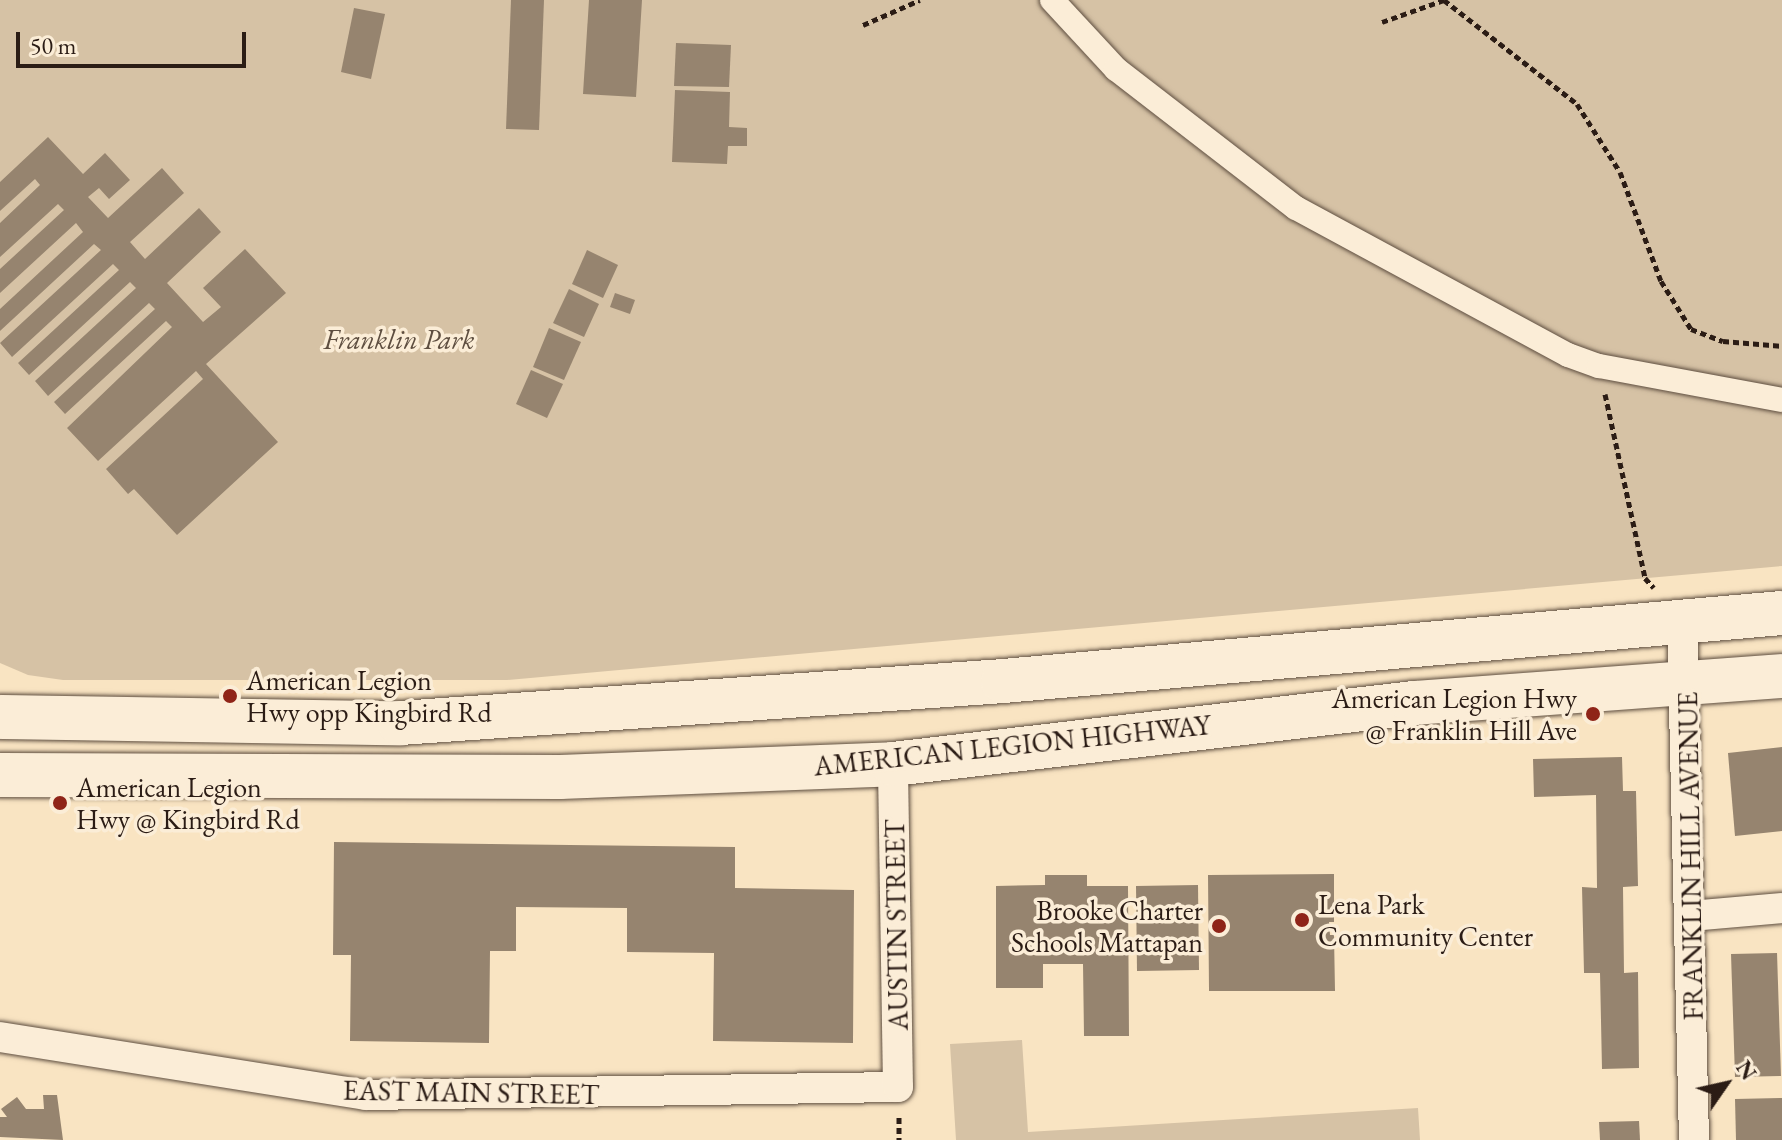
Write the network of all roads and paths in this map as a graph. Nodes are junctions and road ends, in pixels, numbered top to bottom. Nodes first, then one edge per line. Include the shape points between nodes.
1 (920, 0) edge
2 (1052, 0) edge
3 (1444, 0) edge
4 (1382, 22) dead end
5 (863, 25) dead end
6 (1782, 346) edge
7 (1599, 366) junction
8 (1782, 400) edge
9 (1645, 578) dead end
10 (1782, 613) edge
11 (1682, 620) junction
12 (1782, 676) edge
13 (1687, 684) junction
14 (0, 717) edge
15 (893, 764) junction
16 (0, 775) edge
17 (1782, 908) edge
18 (1691, 916) junction
19 (0, 1037) edge
20 (898, 1087) joint
21 (1694, 1140) edge

1 - 5 path
2 - 7 street via 1116,69 1296,208 1568,355
3 - 4 path
3 - 6 path via 1577,104 1620,172 1661,281 1691,329 1723,341
7 - 8 street
7 - 9 path
10 - 11 main road
11 - 13 street, FRANKLIN HILL AVENUE
11 - 14 main road via 1003,681 400,723
12 - 13 main road, AMERICAN LEGION HIGHWAY
13 - 15 main road, AMERICAN LEGION HIGHWAY via 1414,703
13 - 18 street, FRANKLIN HILL AVENUE
15 - 16 main road, AMERICAN LEGION HIGHWAY via 560,777
15 - 20 street, AUSTIN STREET
17 - 18 street
18 - 21 street, FRANKLIN HILL AVENUE
19 - 20 street, EAST MAIN STREET via 365,1095

